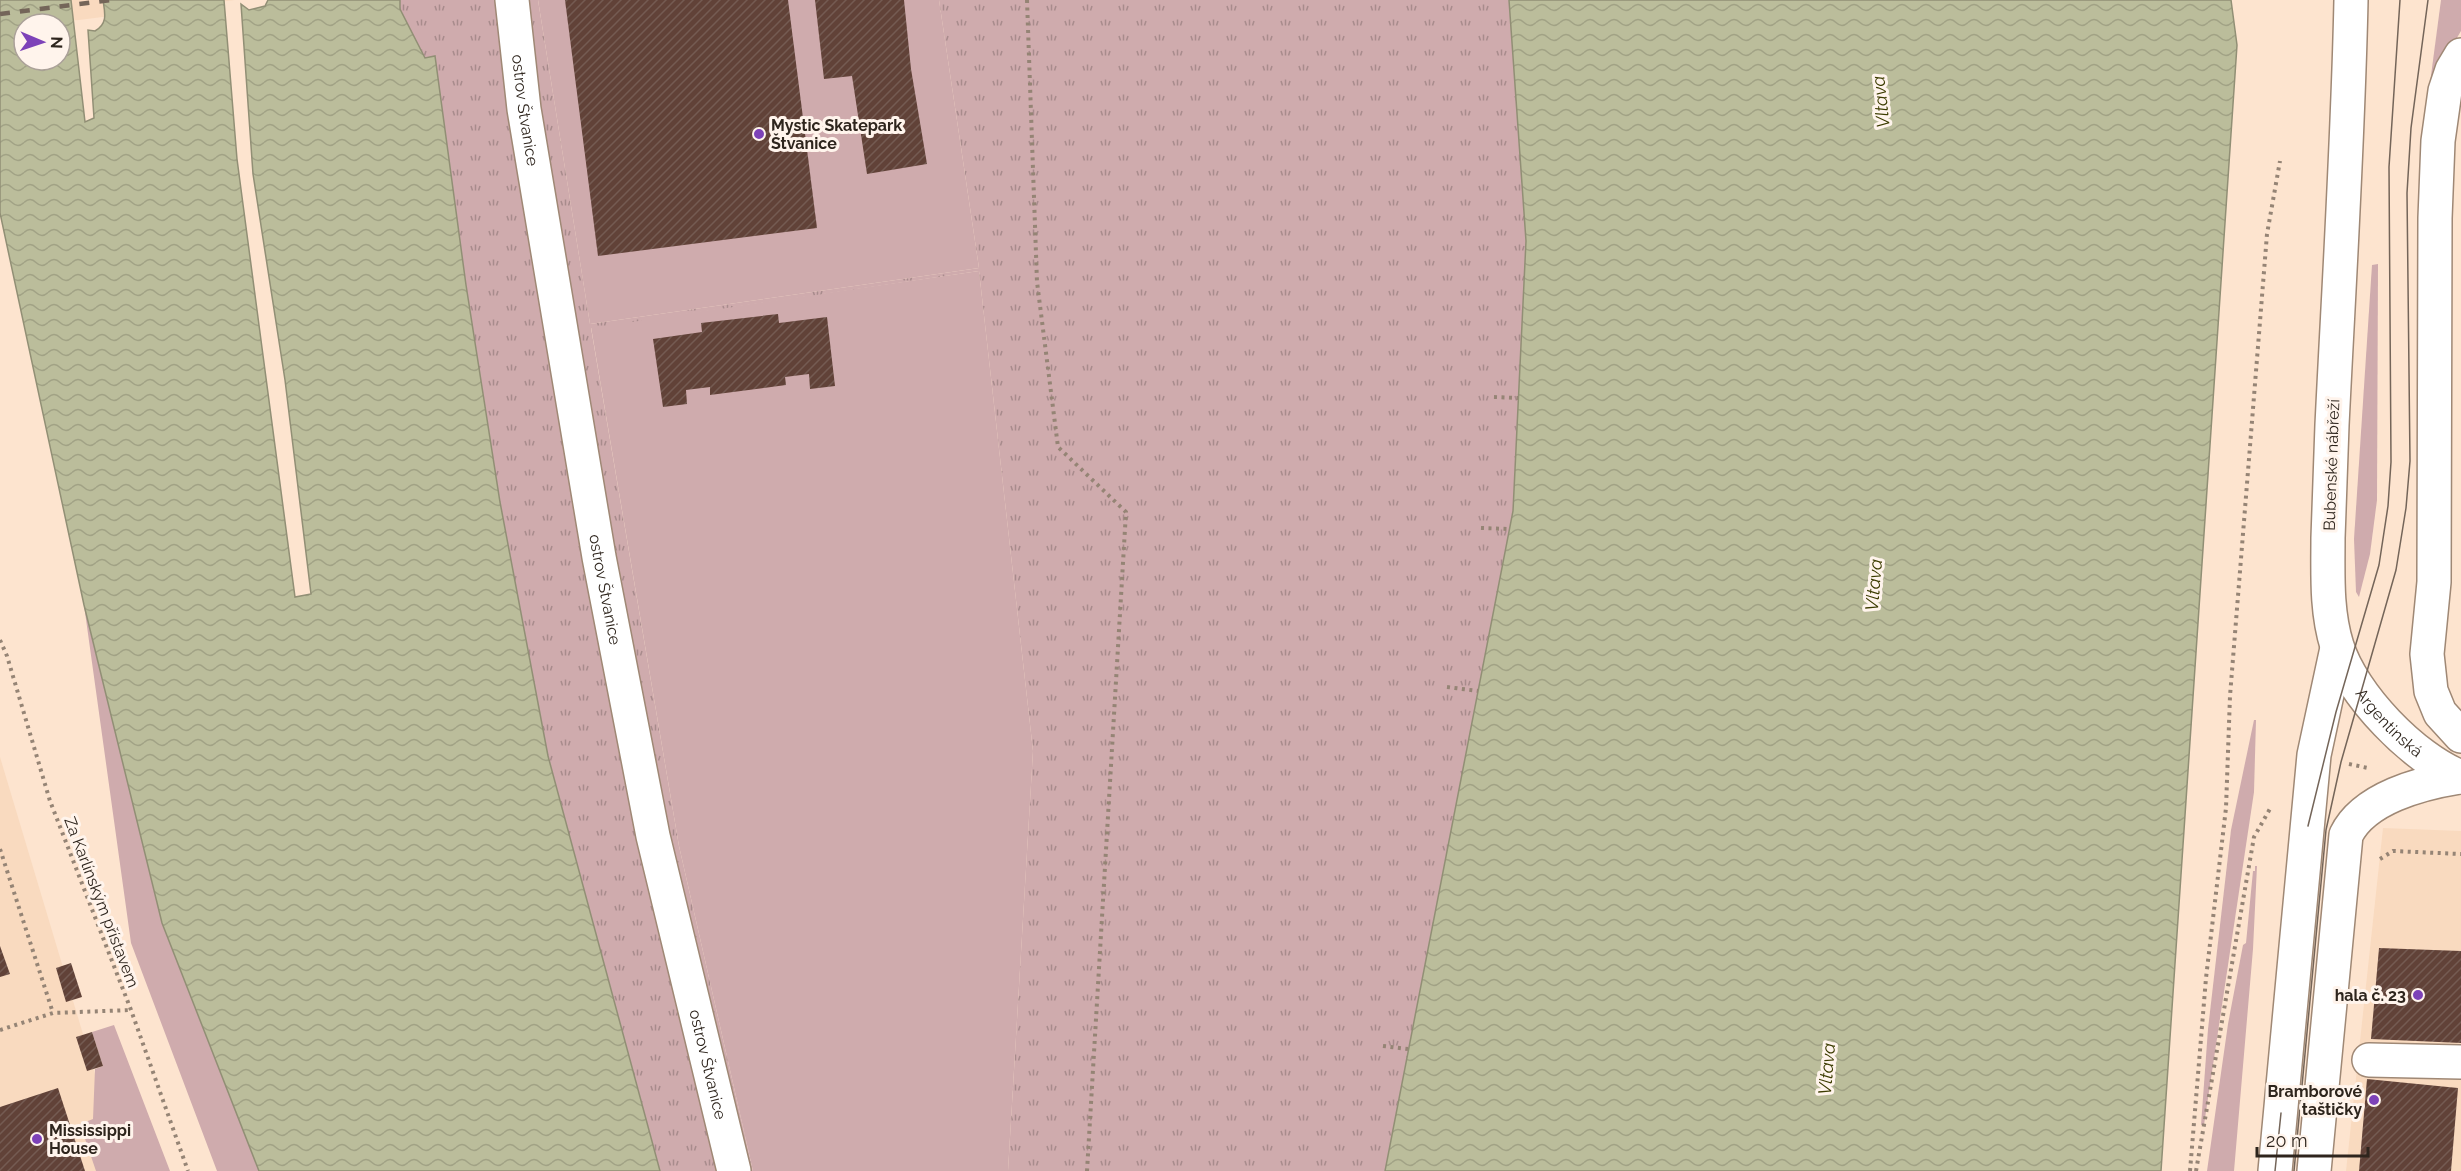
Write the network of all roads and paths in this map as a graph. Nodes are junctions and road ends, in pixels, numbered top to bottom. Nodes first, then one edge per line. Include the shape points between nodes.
1 (512, 0) edge
2 (1027, 0) edge
3 (2351, 0) edge
4 (2361, 0) edge
5 (2461, 55) edge
6 (2349, 100) junction
7 (2280, 161) dead end
8 (1494, 397) dead end
9 (1518, 398) dead end
10 (1481, 528) dead end
11 (1509, 529) dead end
12 (0, 640) edge
13 (2337, 648) junction
14 (1447, 687) dead end
15 (1478, 691) dead end
16 (2461, 736) edge
17 (2460, 777) edge
18 (2272, 806) dead end
19 (0, 849) edge
20 (2393, 851) dead end
21 (2461, 854) edge
22 (131, 1010) junction
23 (53, 1013) junction
24 (0, 1030) edge
25 (1383, 1046) dead end
26 (1408, 1049) dead end
27 (2369, 1060) dead end
28 (2461, 1062) edge
29 (188, 1171) edge
30 (735, 1171) edge
31 (1087, 1171) edge
32 (2190, 1171) edge
33 (2196, 1171) edge
34 (2275, 1171) edge
35 (2314, 1171) edge

1 - 30 street, ostrov Štvanice via 524,109 598,557 652,836
2 - 31 path via 1036,282 1058,447 1126,512
3 - 6 street
4 - 6 street
5 - 16 street via 2445,91 2438,141 2434,582 2427,654 2431,691 2440,712
6 - 13 street, Bubenské nábřeží via 2329,490 2329,611
7 - 32 path via 2267,234 2230,696 2226,808 2206,978
8 - 9 path
10 - 11 path
12 - 22 path, Za Karlínským přístavem via 50,801
13 - 17 street, Argentinská via 2362,692 2406,743 2426,760
13 - 34 street, Bubenské nábřeží via 2314,756
14 - 15 path
17 - 35 street via 2397,794 2358,816 2346,836
18 - 33 path via 2254,837
19 - 23 path
20 - 21 path
22 - 23 path
22 - 29 path, Za Karlínským přístavem
23 - 24 path
25 - 26 path
27 - 28 street

